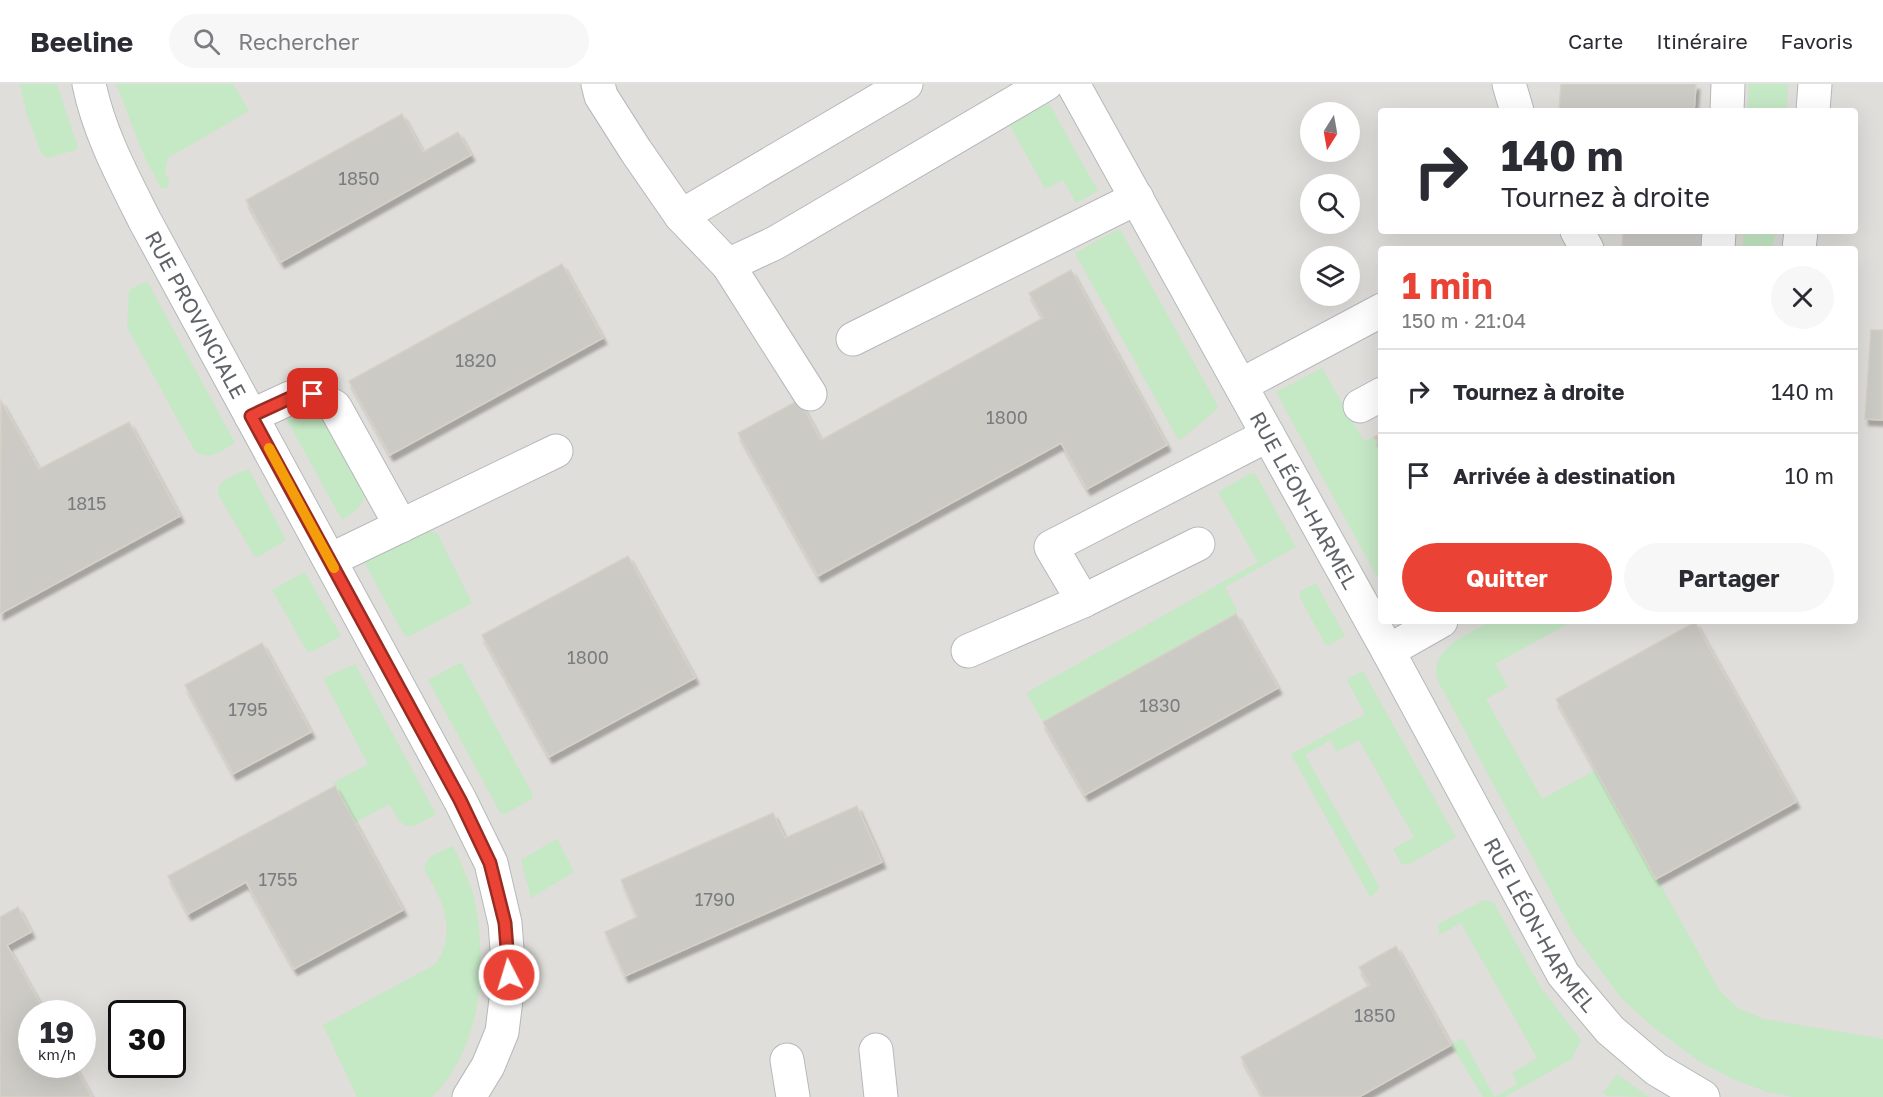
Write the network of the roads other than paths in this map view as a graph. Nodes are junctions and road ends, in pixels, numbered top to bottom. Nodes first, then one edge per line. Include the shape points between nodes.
1 (89, 84) edge
2 (598, 84) edge
3 (906, 84) edge
4 (1046, 84) edge
5 (1073, 84) edge
6 (1509, 84) edge
7 (1728, 84) edge
8 (1815, 84) edge
9 (1516, 108) edge
10 (1727, 108) edge
11 (1813, 108) edge
12 (1137, 198) junction
13 (681, 216) junction
14 (728, 265) junction
15 (1378, 312) edge
16 (854, 339) dead end
17 (1241, 385) junction
18 (810, 394) dead end
19 (251, 416) junction
20 (1268, 435) junction
21 (556, 451) dead end
22 (401, 526) junction
23 (1198, 544) dead end
24 (330, 560) junction
25 (1083, 601) junction
26 (1437, 624) edge
27 (968, 651) dead end
28 (1388, 651) junction
29 (876, 1050) dead end
30 (787, 1060) dead end
31 (468, 1097) edge
32 (793, 1097) edge
33 (881, 1097) edge
34 (1703, 1097) edge

1 - 19 street, RUE PROVINCIALE via 113,159
2 - 13 street via 601,96
3 - 13 street
4 - 14 street via 775,243
5 - 12 street, RUE LÉON-HARMEL
6 - 9 street
7 - 10 street
8 - 11 street
12 - 16 street
12 - 17 street, RUE LÉON-HARMEL
13 - 14 street
14 - 18 street
15 - 17 street
17 - 20 street, RUE LÉON-HARMEL
19 - 22 street via 290,398 313,394 335,407
19 - 24 street, RUE PROVINCIALE
20 - 25 street via 1052,546
20 - 28 street, RUE LÉON-HARMEL
21 - 22 street
22 - 24 street
23 - 25 street
24 - 31 street, RUE PROVINCIALE via 490,863 505,923 509,975 502,1032 488,1066
25 - 27 street
26 - 28 street
28 - 34 street, RUE LÉON-HARMEL via 1563,974 1610,1030 1656,1069
29 - 33 street
30 - 32 street

